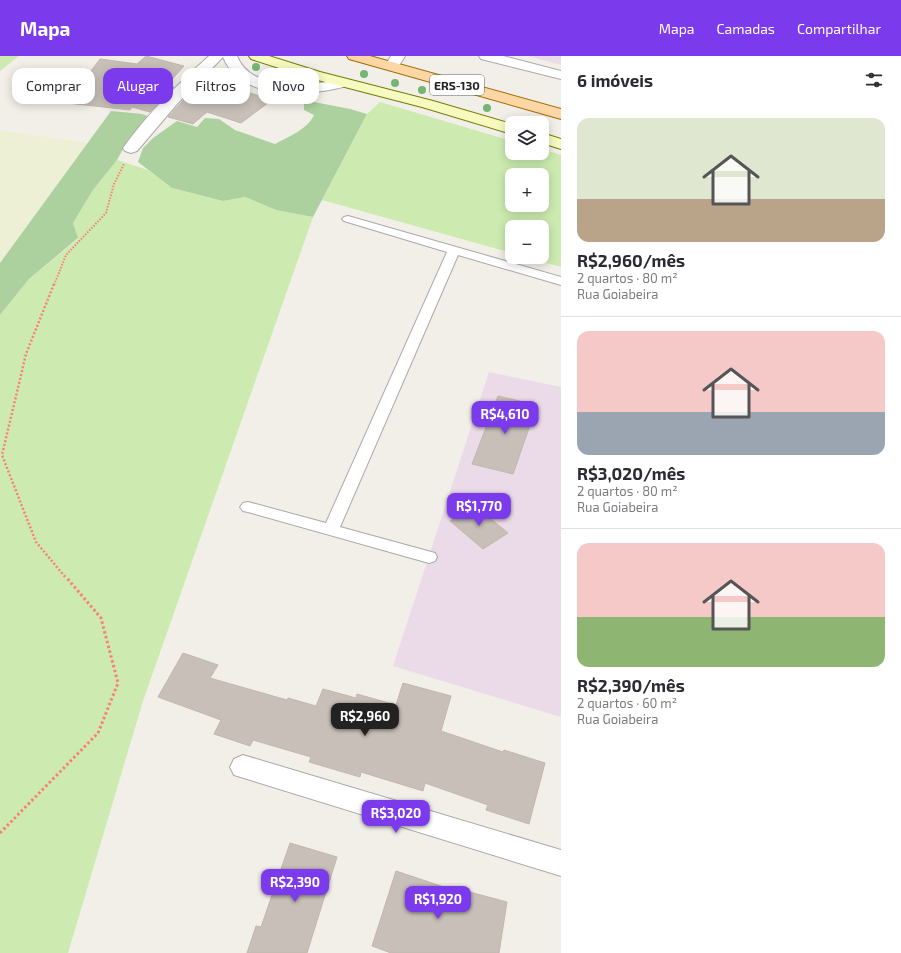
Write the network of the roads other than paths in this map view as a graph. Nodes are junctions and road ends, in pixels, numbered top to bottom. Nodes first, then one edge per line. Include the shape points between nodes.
1 (217, 56) edge
2 (230, 56) edge
3 (256, 56) edge
4 (354, 56) edge
5 (486, 56) edge
6 (395, 61) edge
7 (561, 75) edge
8 (342, 83) junction
9 (561, 114) edge
10 (505, 128) edge
11 (549, 140) edge
12 (561, 144) edge
13 (131, 148) road end
14 (348, 219) dead end
15 (454, 249) junction
16 (561, 281) edge
17 (248, 507) dead end
18 (332, 530) junction
19 (429, 557) dead end
20 (243, 767) dead end
21 (561, 863) edge

1 - 13 street via 164,107
2 - 8 street via 238,72 256,82 284,88 314,88
3 - 8 main road
4 - 6 main road, ERS-130
5 - 7 street
6 - 9 main road, ERS-130
8 - 10 main road via 416,101
11 - 12 main road
14 - 15 lane
15 - 16 lane
15 - 18 lane
17 - 18 lane
18 - 19 lane
20 - 21 street

